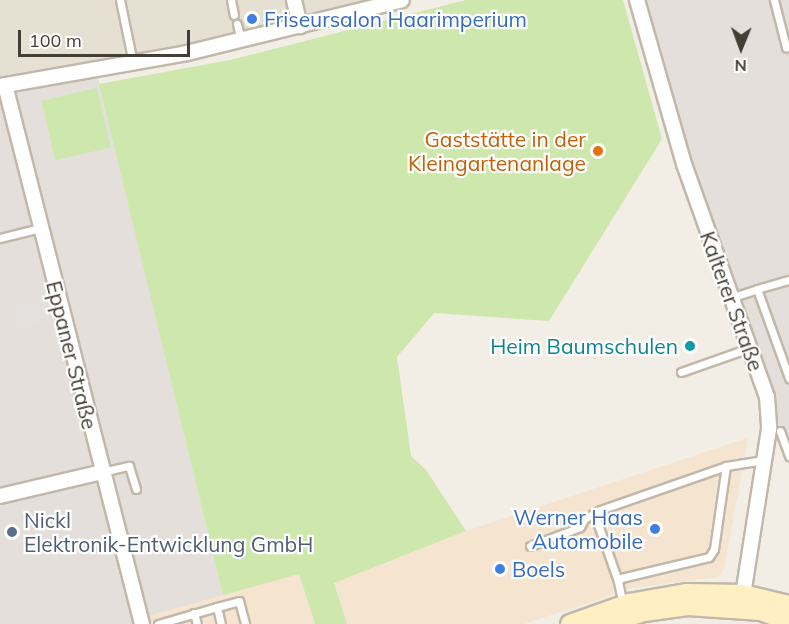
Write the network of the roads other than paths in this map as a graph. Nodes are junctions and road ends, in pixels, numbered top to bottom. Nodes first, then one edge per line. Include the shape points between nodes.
1 (120, 0) edge
2 (231, 0) edge
3 (294, 0) edge
4 (402, 0) edge
5 (637, 0) edge
6 (774, 0) edge
7 (234, 15) dead end
8 (237, 24) dead end
9 (300, 26) junction
10 (241, 40) junction
11 (786, 46) dead end
12 (133, 63) junction
13 (2, 85) edge
14 (40, 228) junction
15 (0, 238) edge
16 (789, 280) edge
17 (756, 289) junction
18 (730, 298) junction
19 (749, 348) junction
20 (681, 372) dead end
21 (789, 378) edge
22 (775, 430) junction
23 (789, 432) edge
24 (789, 456) edge
25 (764, 460) junction
26 (726, 466) junction
27 (102, 472) junction
28 (136, 489) dead end
29 (0, 496) edge
30 (594, 513) junction
31 (530, 546) dead end
32 (618, 581) junction
33 (742, 601) junction
34 (789, 605) edge
35 (623, 606) junction
36 (217, 607) junction
37 (194, 613) junction
38 (789, 622) edge
39 (142, 624) edge
40 (161, 624) edge
41 (197, 624) edge
42 (221, 624) edge
43 (245, 624) edge
44 (570, 624) edge
45 (607, 624) edge

1 - 12 lane
2 - 7 lane
3 - 9 street
4 - 9 street
5 - 18 street, Kalterer Straße via 684,164
6 - 11 lane
8 - 10 lane
9 - 10 street
10 - 12 street
12 - 13 street
13 - 14 street, Eppaner Straße
14 - 15 lane
14 - 27 street, Eppaner Straße
16 - 17 lane
17 - 18 lane
17 - 21 lane
18 - 19 street, Kalterer Straße
19 - 20 lane
19 - 22 street, Kalterer Straße
22 - 23 lane
22 - 24 lane
22 - 25 street, Kalterer Straße
25 - 26 lane
25 - 33 street, Kalterer Straße
26 - 30 lane
26 - 32 lane via 714,549 709,557
27 - 28 lane via 129,466
27 - 29 street
27 - 39 street, Eppaner Straße
30 - 31 lane via 580,527
30 - 32 lane
32 - 35 lane
33 - 34 main road
33 - 35 main road via 687,593
33 - 38 main road
33 - 45 main road via 644,612
35 - 44 main road
36 - 37 lane
36 - 42 lane
36 - 43 lane via 239,601
37 - 40 lane
37 - 41 lane

